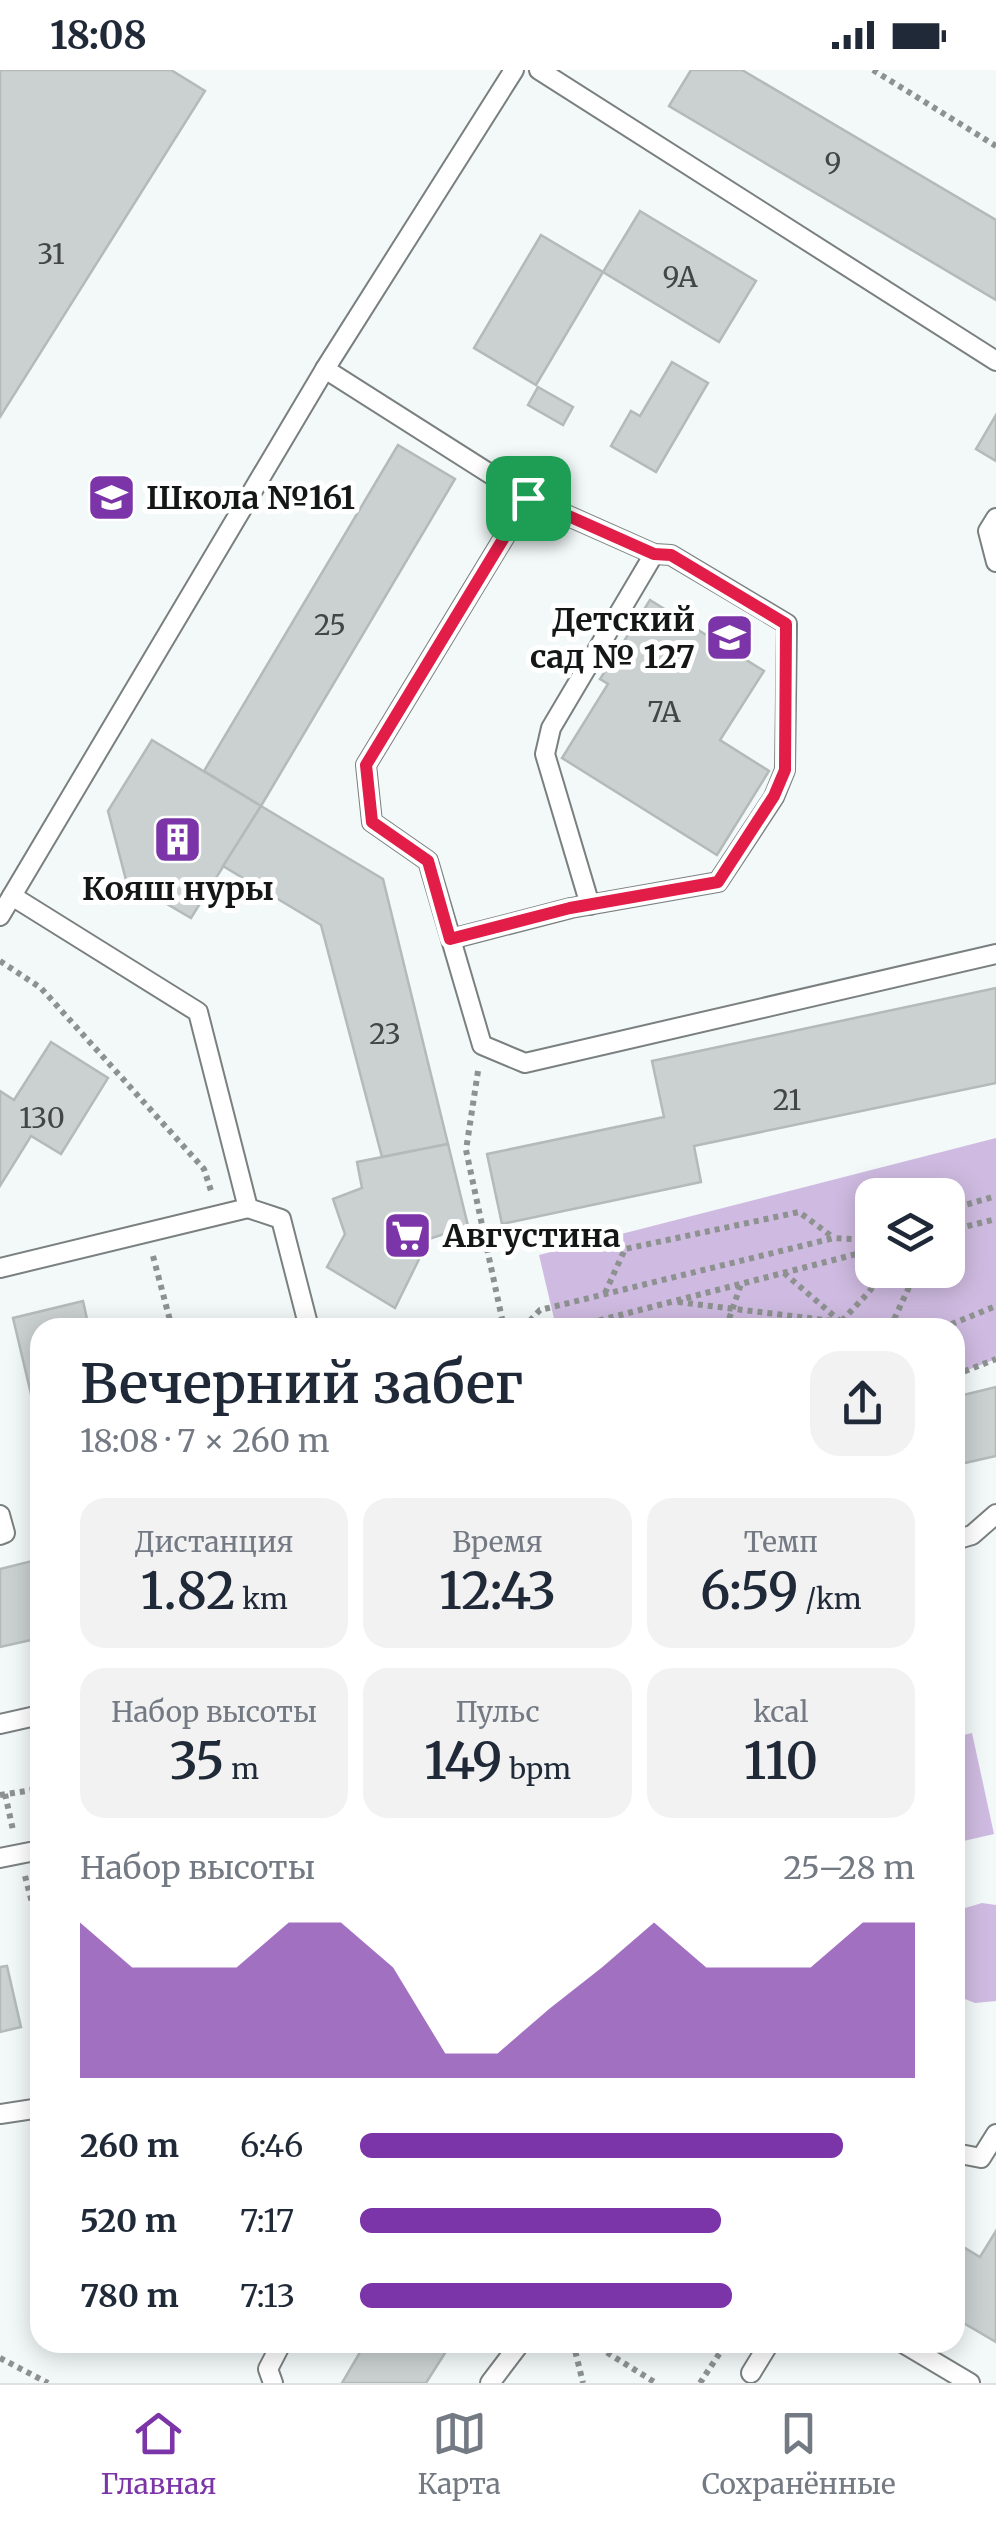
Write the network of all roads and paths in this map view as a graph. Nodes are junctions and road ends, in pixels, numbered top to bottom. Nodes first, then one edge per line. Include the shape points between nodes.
1 (514, 70) edge
2 (539, 70) edge
3 (873, 70) edge
4 (996, 146) edge
5 (996, 361) edge
6 (325, 369) junction
7 (528, 498) junction
8 (996, 518) edge
9 (654, 554) junction
10 (996, 562) edge
11 (12, 896) junction
12 (590, 905) junction
13 (0, 916) edge
14 (450, 939) junction
15 (996, 954) edge
16 (0, 960) edge
17 (482, 1045) junction
18 (996, 1196) edge
19 (965, 1205) edge
20 (248, 1208) junction
21 (219, 1214) junction
22 (996, 1219) edge
23 (965, 1227) edge
24 (147, 1232) junction
25 (834, 1238) junction
26 (855, 1239) edge
27 (855, 1254) edge
28 (0, 1268) edge
29 (783, 1273) junction
30 (742, 1284) junction
31 (873, 1288) edge
32 (909, 1288) edge
33 (604, 1294) junction
34 (672, 1301) junction
35 (996, 1306) edge
36 (733, 1308) junction
37 (169, 1318) edge
38 (306, 1318) edge
39 (502, 1318) edge
40 (532, 1318) edge
41 (608, 1318) edge
42 (730, 1318) edge
43 (793, 1318) edge
44 (832, 1318) edge
45 (848, 1318) edge
46 (895, 1318) edge
47 (965, 1319) edge
48 (996, 1360) edge
49 (965, 1371) edge
50 (996, 1514) edge
51 (0, 1515) edge
52 (0, 1534) edge
53 (965, 1537) edge
54 (30, 1717) edge
55 (0, 1724) edge
56 (30, 1790) edge
57 (0, 1795) edge
58 (30, 1852) edge
59 (0, 1858) edge
60 (30, 2110) edge
61 (0, 2114) edge
62 (996, 2134) edge
63 (965, 2155) edge
64 (276, 2353) edge
65 (513, 2353) edge
66 (576, 2353) edge
67 (608, 2353) edge
68 (720, 2353) edge
69 (764, 2353) edge
70 (920, 2353) edge
71 (0, 2358) edge
72 (752, 2373) dead end
73 (48, 2383) edge
74 (273, 2383) edge
75 (490, 2383) edge
76 (583, 2383) edge
77 (656, 2383) edge
78 (700, 2383) edge
79 (970, 2383) edge

1 - 6 lane
2 - 5 lane
3 - 4 path
6 - 7 lane
6 - 11 lane
7 - 9 lane
7 - 14 lane via 366,765 372,822 428,861
8 - 10 lane via 988,531
9 - 12 lane via 551,728 545,754
9 - 12 lane via 671,555 786,624 785,770 718,882
11 - 13 lane
11 - 20 lane via 198,1012
12 - 14 lane
14 - 17 lane
15 - 17 lane via 524,1063
16 - 21 path via 41,988 204,1168
17 - 39 path via 466,1150
18 - 19 path
20 - 21 lane
20 - 38 lane via 281,1219
21 - 24 lane
22 - 23 path
24 - 28 lane
24 - 37 path
25 - 26 path
25 - 33 path
25 - 33 path via 799,1212 625,1249
27 - 29 path
29 - 30 path
29 - 44 path
30 - 34 path
30 - 36 path
31 - 45 path
32 - 46 path
33 - 40 path via 540,1310
34 - 36 path
34 - 41 path
35 - 47 path
36 - 42 path
36 - 43 path
48 - 49 path
50 - 53 lane
51 - 52 lane
54 - 55 lane
56 - 57 path
58 - 59 lane
60 - 61 lane
62 - 63 lane via 981,2158
64 - 74 lane via 268,2369
65 - 75 lane
66 - 76 path
67 - 77 path
68 - 78 path
69 - 72 lane
70 - 79 lane
71 - 73 path

